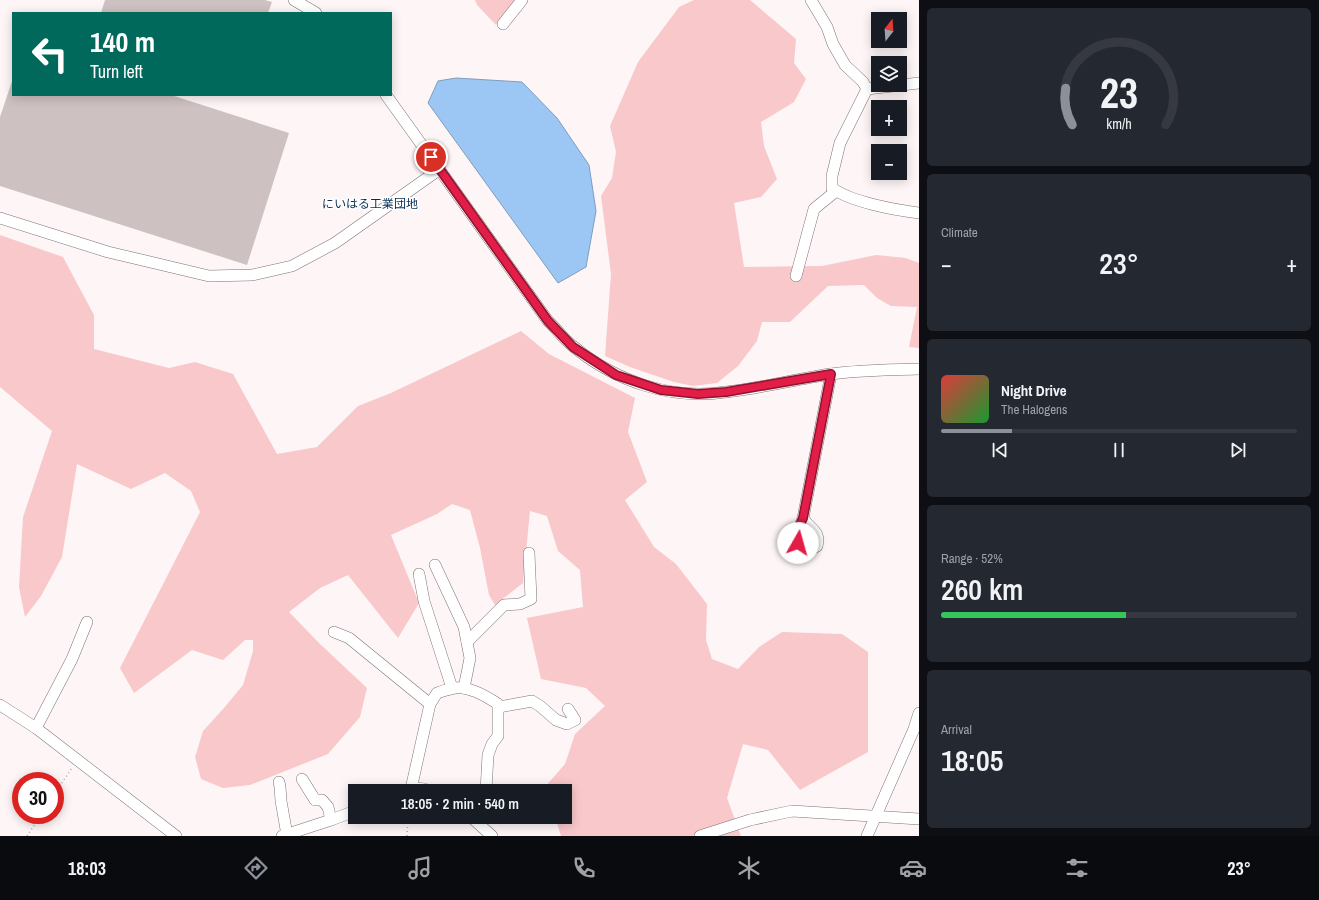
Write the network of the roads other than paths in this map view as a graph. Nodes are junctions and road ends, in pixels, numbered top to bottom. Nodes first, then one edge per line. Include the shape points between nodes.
1 (294, 0) edge
2 (522, 0) edge
3 (811, 0) edge
4 (314, 12) edge
5 (503, 24) dead end
6 (919, 82) edge
7 (867, 90) junction
8 (387, 96) edge
9 (440, 169) junction
10 (836, 191) junction
11 (919, 213) edge
12 (0, 218) edge
13 (796, 276) dead end
14 (919, 369) edge
15 (831, 374) junction
16 (803, 518) dead end
17 (529, 553) dead end
18 (435, 565) dead end
19 (419, 574) dead end
20 (87, 622) dead end
21 (334, 632) dead end
22 (467, 642) junction
23 (452, 688) junction
24 (464, 688) junction
25 (430, 704) junction
26 (0, 705) edge
27 (498, 707) junction
28 (568, 709) dead end
29 (919, 713) edge
30 (36, 728) junction
31 (302, 779) dead end
32 (279, 782) dead end
33 (410, 784) edge
34 (486, 784) edge
35 (348, 814) edge
36 (874, 816) junction
37 (919, 819) edge
38 (331, 820) junction
39 (485, 824) edge
40 (285, 835) edge
41 (176, 836) edge
42 (492, 836) edge
43 (700, 836) edge
44 (867, 836) edge

1 - 4 street
2 - 5 street
3 - 7 street via 845,65 863,82
6 - 7 street
7 - 10 street via 840,143 832,176 832,188
8 - 9 street
9 - 12 street via 335,243 292,266 252,275 209,276 108,252
9 - 15 street via 548,321 573,347 616,375 661,390 698,394 726,392
10 - 11 street via 892,210
10 - 13 street via 814,209
14 - 15 street
15 - 16 street
17 - 22 street via 530,599 520,604 504,605
18 - 22 street via 464,627
19 - 23 street via 424,601
20 - 30 street via 72,659
21 - 25 street via 349,638
22 - 24 street via 470,658
23 - 24 street
23 - 25 street via 437,693
24 - 27 street via 489,698 498,704
25 - 33 street
26 - 30 street
27 - 28 street via 532,701 556,720 567,724 575,720
27 - 34 street via 498,736 488,755
29 - 36 street
30 - 41 street
31 - 38 street via 314,800 322,800 326,804
32 - 40 street
35 - 38 street
36 - 37 street
36 - 43 street via 792,811 750,820
36 - 44 street
38 - 40 street
39 - 42 street

